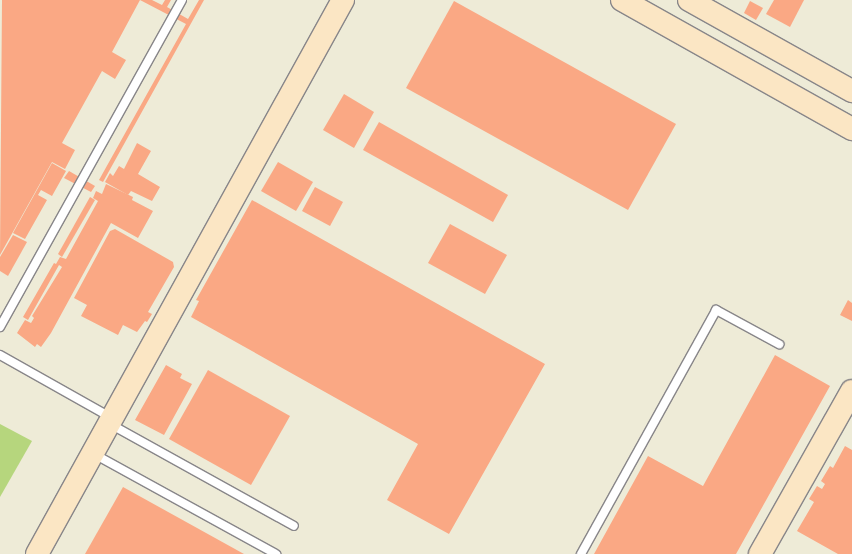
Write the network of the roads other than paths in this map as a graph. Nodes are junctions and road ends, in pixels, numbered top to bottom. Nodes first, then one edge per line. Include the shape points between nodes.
1 (182, 0) edge
2 (342, 0) edge
3 (689, 0) edge
4 (636, 3) edge
5 (852, 91) edge
6 (852, 129) edge
7 (0, 327) edge
8 (779, 344) dead end
9 (0, 355) edge
10 (852, 391) edge
11 (111, 421) junction
12 (93, 453) junction
13 (294, 526) dead end
14 (37, 554) edge
15 (276, 554) edge
16 (581, 554) edge
17 (760, 554) edge

1 - 7 lane
2 - 11 street
3 - 5 street
4 - 6 street
8 - 16 lane via 716,310
9 - 11 lane
10 - 17 street
11 - 12 street
11 - 13 lane
12 - 14 street
12 - 15 lane

